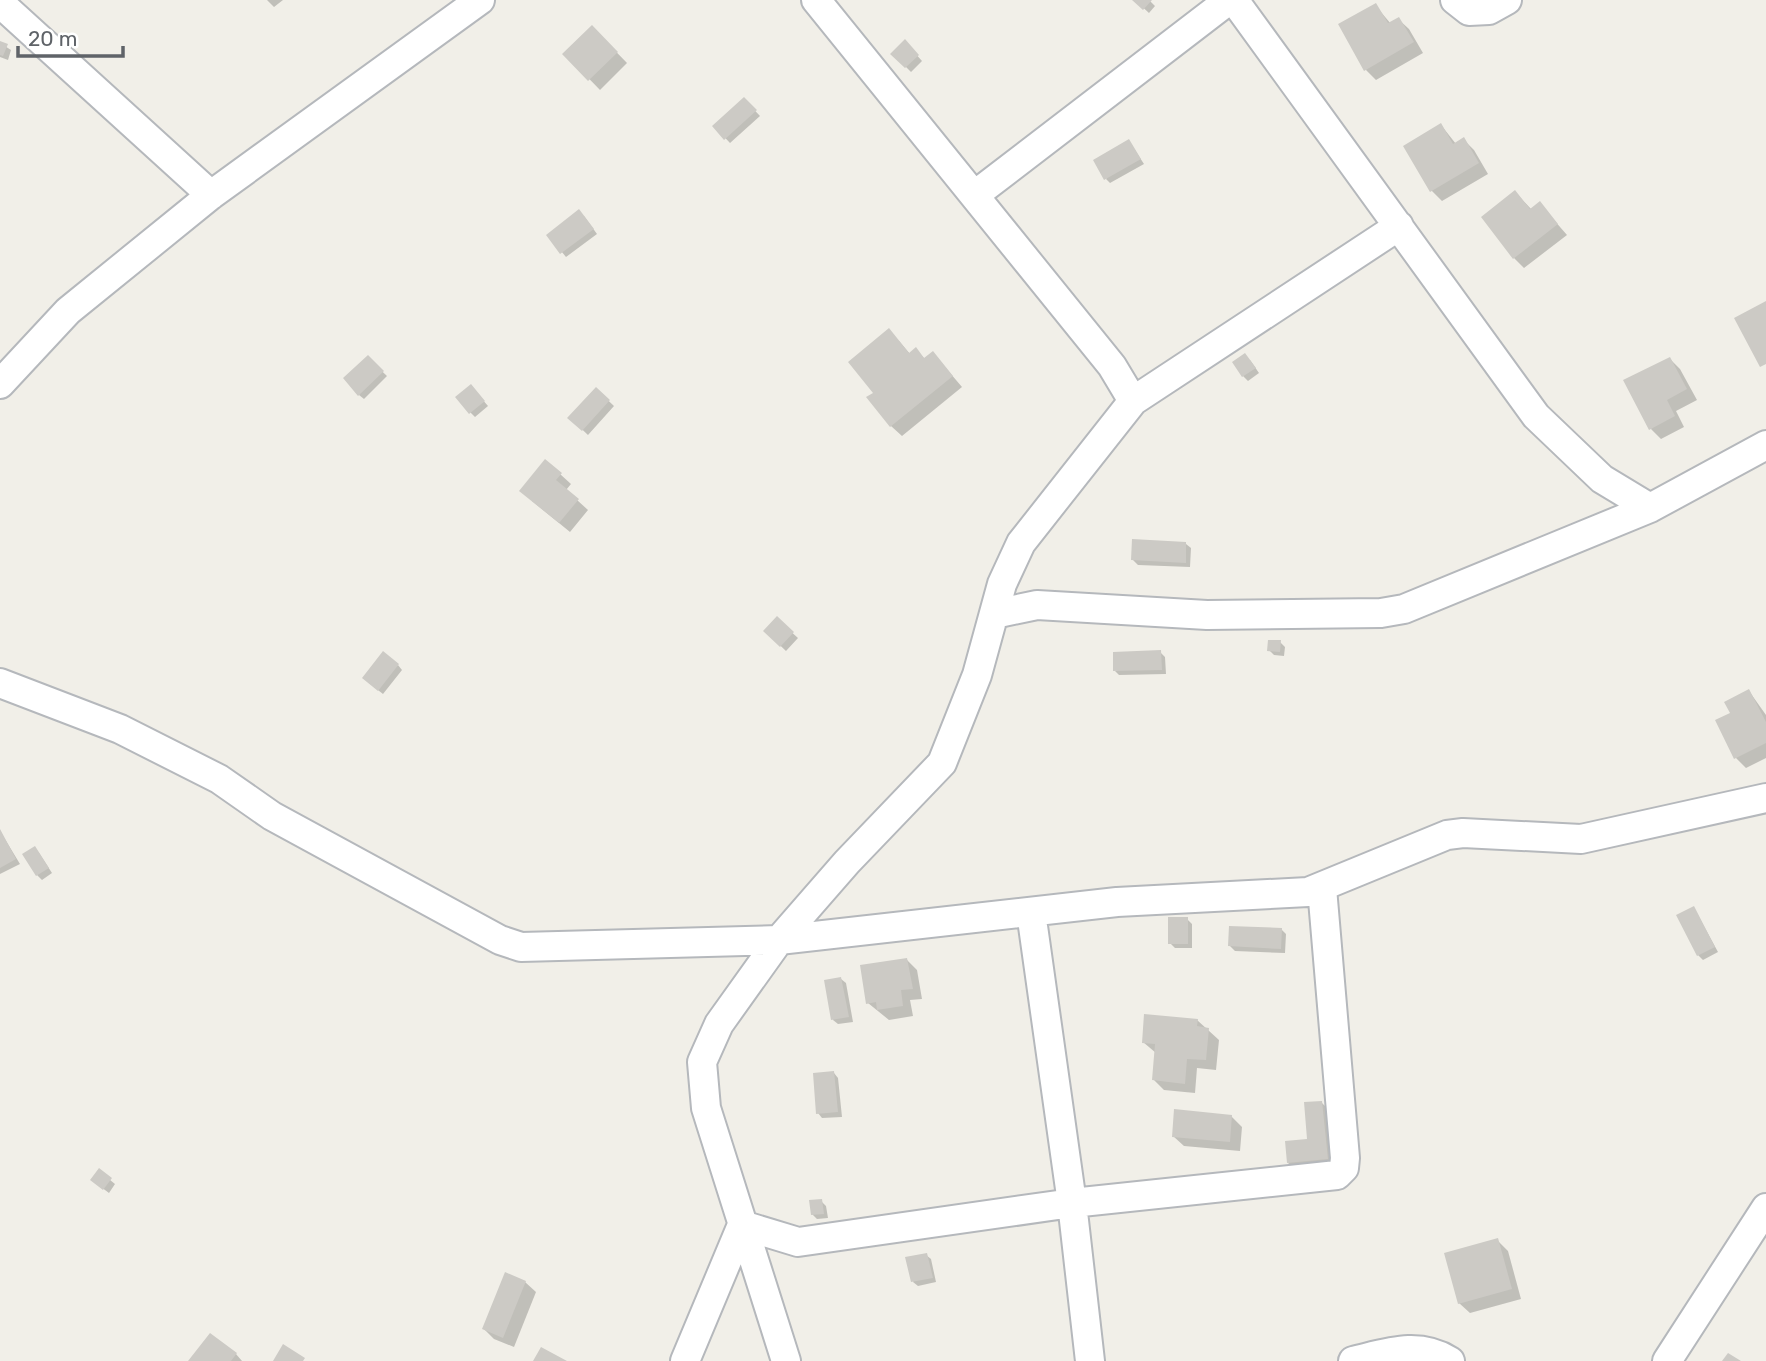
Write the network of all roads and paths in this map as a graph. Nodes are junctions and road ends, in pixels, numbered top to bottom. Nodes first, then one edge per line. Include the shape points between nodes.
1 (481, 0) edge
2 (816, 0) edge
3 (1229, 0) edge
4 (1234, 0) edge
5 (1455, 0) edge
6 (1507, 0) edge
7 (0, 3) edge
8 (976, 194) junction
9 (211, 195) junction
10 (1399, 226) junction
11 (0, 384) edge
12 (1133, 401) junction
13 (1766, 445) edge
14 (1650, 508) junction
15 (994, 614) junction
16 (0, 683) edge
17 (1766, 798) edge
18 (1322, 888) junction
19 (1031, 912) junction
20 (779, 940) junction
21 (1072, 1203) junction
22 (1766, 1208) edge
23 (742, 1225) junction
24 (685, 1361) edge
25 (786, 1361) edge
26 (1090, 1361) edge
27 (1353, 1361) edge
28 (1450, 1361) edge
29 (1667, 1361) edge

1 - 9 street
2 - 8 street
3 - 8 street
4 - 10 street
5 - 6 street via 1469,11 1489,10
7 - 9 street
8 - 12 street via 1112,366
9 - 11 street via 68,311
10 - 12 street
10 - 14 street via 1536,416 1602,479
12 - 15 street via 1021,543
13 - 14 street
14 - 15 street via 1393,611 1207,615 1037,605
15 - 20 street via 977,675 942,763
16 - 20 street via 120,729 219,779 272,816 500,940 521,947
17 - 18 street via 1590,838 1447,835
18 - 19 street
18 - 21 street via 1344,1168 1337,1175
19 - 20 street
19 - 21 street
20 - 23 street via 719,1024 702,1062 706,1108
21 - 23 street via 798,1242
21 - 26 street
22 - 29 street
23 - 24 street
23 - 25 street
27 - 28 street via 1402,1349 1433,1350

